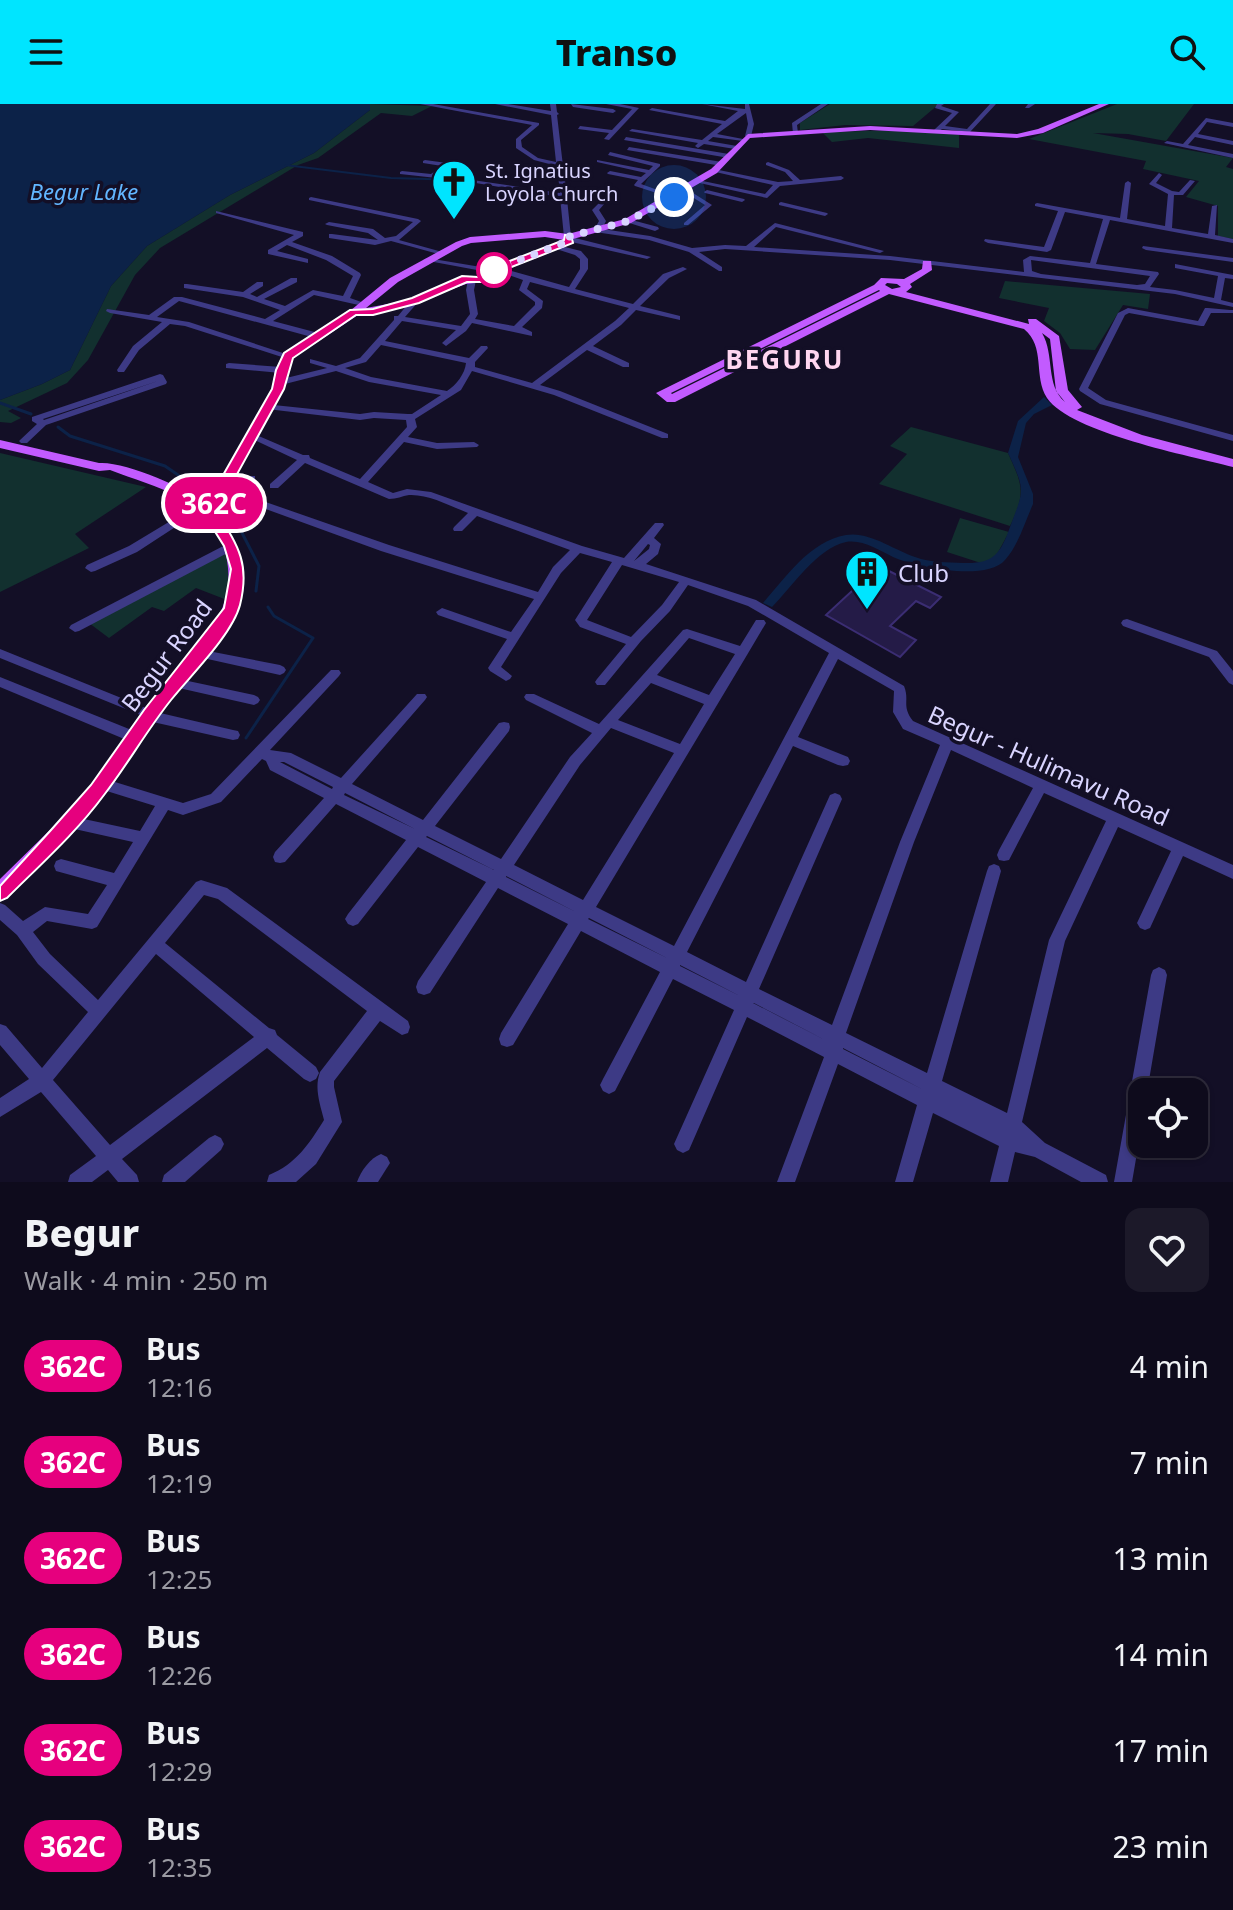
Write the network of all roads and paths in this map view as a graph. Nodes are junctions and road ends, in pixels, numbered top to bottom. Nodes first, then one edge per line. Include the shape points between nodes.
1 (423, 104) edge
2 (498, 104) edge
3 (553, 104) edge
4 (662, 104) edge
5 (705, 104) edge
6 (825, 104) edge
7 (941, 104) edge
8 (993, 104) edge
9 (1088, 104) edge
10 (573, 105) edge
11 (1102, 105) edge
12 (638, 106) edge
13 (611, 108) edge
14 (746, 108) edge
15 (650, 114) dead end
16 (556, 117) junction
17 (734, 117) junction
18 (637, 124) dead end
19 (1233, 125) edge
20 (580, 128) dead end
21 (938, 129) junction
22 (717, 130) junction
23 (632, 131) dead end
24 (614, 132) junction
25 (795, 133) junction
26 (1194, 135) junction
27 (607, 139) dead end
28 (626, 139) dead end
29 (743, 139) junction
30 (701, 143) junction
31 (1167, 143) dead end
32 (1233, 143) edge
33 (1184, 147) junction
34 (629, 149) dead end
35 (692, 150) junction
36 (610, 154) dead end
37 (729, 156) junction
38 (1233, 156) edge
39 (683, 158) junction
40 (599, 161) dead end
41 (425, 162) dead end
42 (460, 162) dead end
43 (722, 164) junction
44 (768, 164) dead end
45 (448, 165) junction
46 (561, 166) junction
47 (587, 169) dead end
48 (714, 171) junction
49 (650, 172) junction
50 (402, 173) dead end
51 (610, 173) dead end
52 (1159, 175) dead end
53 (432, 176) junction
54 (841, 178) dead end
55 (641, 179) junction
56 (1192, 181) dead end
57 (698, 182) junction
58 (799, 183) junction
59 (1128, 183) dead end
60 (654, 184) dead end
61 (778, 184) junction
62 (682, 192) junction
63 (1171, 193) junction
64 (564, 196) junction
65 (311, 199) dead end
66 (742, 200) dead end
67 (603, 202) dead end
68 (1037, 205) dead end
69 (1215, 206) dead end
70 (783, 207) dead end
71 (1062, 210) junction
72 (814, 211) junction
73 (218, 212) dead end
74 (825, 214) dead end
75 (1107, 218) junction
76 (628, 221) junction
77 (1123, 221) junction
78 (329, 224) dead end
79 (686, 224) dead end
80 (1151, 226) junction
81 (655, 229) dead end
82 (1168, 229) junction
83 (598, 230) junction
84 (794, 230) junction
85 (332, 236) dead end
86 (573, 237) junction
87 (1211, 237) junction
88 (395, 238) junction
89 (382, 240) junction
90 (988, 241) dead end
91 (1233, 241) edge
92 (288, 243) junction
93 (556, 246) junction
94 (1146, 248) junction
95 (747, 249) junction
96 (692, 250) junction
97 (442, 253) junction
98 (890, 253) dead end
99 (651, 254) dead end
100 (427, 260) junction
101 (1233, 260) edge
102 (305, 261) dead end
103 (915, 261) junction
104 (927, 263) junction
105 (1093, 263) dead end
106 (1178, 266) dead end
107 (1141, 268) dead end
108 (683, 269) dead end
109 (719, 269) dead end
110 (495, 270) junction
111 (471, 276) junction
112 (1221, 277) dead end
113 (1233, 277) edge
114 (527, 279) junction
115 (294, 280) dead end
116 (1082, 281) junction
117 (260, 284) dead end
118 (187, 286) dead end
119 (894, 287) junction
120 (571, 290) junction
121 (244, 295) junction
122 (258, 299) junction
123 (345, 299) junction
124 (415, 301) junction
125 (1217, 301) junction
126 (1233, 305) edge
127 (636, 306) junction
128 (358, 308) junction
129 (286, 309) junction
130 (110, 311) dead end
131 (1233, 313) edge
132 (150, 318) junction
133 (397, 318) junction
134 (677, 318) dead end
135 (470, 320) junction
136 (168, 321) junction
137 (266, 322) junction
138 (463, 329) junction
139 (519, 330) junction
140 (529, 334) dead end
141 (319, 336) junction
142 (379, 342) junction
143 (1042, 342) junction
144 (446, 343) dead end
145 (1057, 343) junction
146 (586, 346) junction
147 (484, 348) dead end
148 (288, 356) junction
149 (313, 361) dead end
150 (470, 365) junction
151 (626, 365) dead end
152 (229, 366) dead end
153 (339, 369) junction
154 (121, 370) dead end
155 (281, 376) junction
156 (535, 385) junction
157 (448, 394) junction
158 (267, 406) junction
159 (410, 417) junction
160 (43, 423) junction
161 (251, 436) junction
162 (665, 436) dead end
163 (0, 437) edge
164 (1233, 438) edge
165 (401, 439) junction
166 (24, 441) junction
167 (0, 444) edge
168 (1183, 444) junction
169 (474, 445) dead end
170 (1233, 455) edge
171 (306, 457) junction
172 (1233, 463) edge
173 (111, 466) junction
174 (251, 478) dead end
175 (362, 483) junction
176 (274, 486) dead end
177 (229, 502) junction
178 (209, 508) junction
179 (476, 511) junction
180 (659, 525) dead end
181 (458, 529) dead end
182 (231, 546) junction
183 (578, 549) junction
184 (628, 563) junction
185 (91, 568) dead end
186 (686, 580) junction
187 (541, 597) junction
188 (442, 612) dead end
189 (760, 623) dead end
190 (1127, 623) dead end
191 (75, 628) dead end
192 (514, 637) junction
193 (635, 642) junction
194 (743, 652) junction
195 (0, 653) edge
196 (198, 653) junction
197 (835, 653) junction
198 (280, 670) dead end
199 (335, 673) dead end
200 (506, 676) dead end
201 (648, 677) junction
202 (1233, 680) edge
203 (0, 682) edge
204 (601, 682) dead end
205 (174, 683) junction
206 (421, 697) dead end
207 (530, 697) dead end
208 (254, 700) dead end
209 (713, 702) junction
210 (149, 715) junction
211 (605, 726) junction
212 (504, 727) dead end
213 (233, 735) dead end
214 (134, 737) junction
215 (789, 739) junction
216 (947, 744) junction
217 (684, 751) junction
218 (266, 755) junction
219 (843, 761) dead end
220 (102, 784) junction
221 (1040, 787) junction
222 (338, 791) junction
223 (835, 799) dead end
224 (165, 803) junction
225 (1114, 820) junction
226 (70, 822) junction
227 (420, 832) junction
228 (144, 838) junction
229 (1179, 848) junction
230 (1004, 855) dead end
231 (280, 857) dead end
232 (61, 866) dead end
233 (994, 871) dead end
234 (1233, 872) edge
235 (500, 874) junction
236 (118, 881) junction
237 (0, 892) edge
238 (0, 910) edge
239 (582, 916) junction
240 (353, 919) dead end
241 (1145, 923) dead end
242 (22, 930) junction
243 (155, 944) junction
244 (673, 962) junction
245 (1159, 975) dead end
246 (424, 987) dead end
247 (747, 1000) junction
248 (379, 1009) junction
249 (99, 1012) junction
250 (402, 1027) dead end
251 (0, 1032) edge
252 (269, 1036) junction
253 (507, 1039) dead end
254 (835, 1045) junction
255 (310, 1073) dead end
256 (42, 1081) junction
257 (609, 1085) dead end
258 (929, 1093) junction
259 (0, 1108) edge
260 (1011, 1134) junction
261 (215, 1144) dead end
262 (683, 1144) dead end
263 (108, 1157) junction
264 (381, 1163) dead end
265 (77, 1182) edge
266 (130, 1182) edge
267 (171, 1182) edge
268 (276, 1182) edge
269 (366, 1182) edge
270 (786, 1182) edge
271 (904, 1182) edge
272 (999, 1182) edge
273 (1099, 1182) edge
274 (1123, 1182) edge

1 - 46 street via 536,124 518,140 519,148
2 - 16 street
3 - 16 street
4 - 17 street
5 - 14 street
6 - 25 street via 794,124
7 - 21 street via 937,107 956,112
8 - 21 street via 968,131
9 - 11 street
10 - 13 street
10 - 16 street
11 - 21 main road via 1025,135
12 - 13 street
12 - 24 street
14 - 17 street
14 - 29 street
15 - 22 street
16 - 46 street
17 - 22 street
18 - 22 street
19 - 26 street via 1206,120
20 - 24 street
21 - 25 main road
22 - 29 street
22 - 29 street
22 - 30 street
23 - 30 street
24 - 27 street
25 - 29 main road
26 - 32 street
26 - 33 street
28 - 35 street
29 - 30 street
29 - 37 main road
30 - 35 street
31 - 33 street
33 - 38 street
34 - 39 street
35 - 37 street
35 - 39 street
36 - 49 street via 658,165
37 - 43 main road
39 - 43 street
40 - 49 street
41 - 45 street
42 - 45 street
43 - 48 main road
44 - 58 street
45 - 53 street
46 - 47 street
46 - 64 street
48 - 57 main road
48 - 61 street
49 - 55 street
50 - 53 street
51 - 55 street
52 - 63 street via 1152,184
53 - 64 street
54 - 58 street
55 - 62 street via 638,186
56 - 63 street via 1181,194
57 - 61 street via 767,196
57 - 62 main road
58 - 61 street
59 - 77 street
60 - 62 street
62 - 66 street
62 - 76 main road
62 - 79 street via 709,205
63 - 82 street
64 - 86 street
65 - 88 street via 418,221
67 - 83 street via 595,210 603,221
68 - 71 street
69 - 87 street
70 - 72 street
71 - 75 street
71 - 90 street via 1047,250
72 - 74 street
72 - 84 street
73 - 92 street via 300,234
75 - 77 street
75 - 105 street
76 - 81 street
76 - 83 main road
77 - 80 street
78 - 89 street via 370,231
80 - 82 street
80 - 94 street
82 - 87 street
83 - 86 main road
83 - 96 street
84 - 95 street via 775,225
84 - 98 street
85 - 89 street
86 - 93 main road
86 - 97 main road via 470,240
86 - 99 street
87 - 91 street
88 - 89 street
88 - 97 street
92 - 102 street via 271,252
92 - 123 street via 357,275
93 - 110 main road
93 - 120 street via 584,259
94 - 101 street
94 - 107 street
95 - 96 street
95 - 103 street
96 - 109 street
97 - 100 main road
100 - 111 street
100 - 128 main road
103 - 104 street
103 - 119 main road
104 - 116 street
104 - 119 main road via 927,270
106 - 113 street
108 - 127 street via 666,276
110 - 111 main road via 485,278
110 - 114 street
111 - 124 main road
111 - 135 street
112 - 125 street
114 - 120 street
114 - 139 street via 523,290 535,295 539,306
115 - 122 street
116 - 116 street via 1028,272 1027,260 1155,274 1145,287
116 - 125 street
117 - 121 street
118 - 121 street
119 - 119 main road via 671,399 662,393
119 - 143 main road via 1023,324
119 - 145 main road via 1029,320 1049,331
120 - 127 street
121 - 122 street
122 - 129 street
123 - 128 street
123 - 129 street via 313,292
124 - 128 main road via 373,312
124 - 133 street
125 - 126 street
127 - 134 street
127 - 146 street
128 - 141 main road
129 - 137 street
130 - 132 street
131 - 164 street via 1208,310 1201,324 1122,313 1083,389 1103,402
132 - 136 street
132 - 137 street via 182,299
133 - 138 street
133 - 142 street
135 - 138 street
135 - 139 street
136 - 148 street
136 - 154 street via 136,348
137 - 141 street
138 - 144 street
139 - 140 street
141 - 148 main road
142 - 150 street
142 - 153 street via 363,360
143 - 145 main road
143 - 168 main road via 1049,390 1063,408 1092,422
145 - 168 main road via 1062,391 1074,406
146 - 151 street
146 - 156 street
147 - 150 street
148 - 155 main road
149 - 153 street
150 - 156 street
150 - 157 street via 462,385
152 - 155 street
153 - 155 street
153 - 157 street
155 - 158 main road
156 - 162 street
157 - 159 street
158 - 159 street
158 - 161 main road
159 - 165 street via 412,427
160 - 160 street via 35,419 160,377 164,382
160 - 166 street
161 - 171 street, Begur - Hulimavu Road
161 - 178 main road
163 - 166 main road
165 - 169 street via 437,446
165 - 175 street
166 - 173 main road via 107,460
167 - 173 main road
168 - 170 main road
168 - 172 main road
171 - 175 street, Begur - Hulimavu Road
171 - 176 street
173 - 178 main road via 165,484
174 - 177 street
175 - 179 street, Begur - Hulimavu Road via 393,497 427,494
177 - 178 street
177 - 187 street via 253,501
178 - 182 main road, Begur Road
178 - 185 street
179 - 181 street
179 - 183 street, Begur - Hulimavu Road
180 - 184 street via 647,539 656,544 654,551
182 - 191 street
182 - 196 main road, Begur Road via 238,569 232,608
183 - 184 street, Begur - Hulimavu Road
183 - 187 street
184 - 186 street, Begur - Hulimavu Road
184 - 193 street via 581,620
186 - 193 street
186 - 197 street, Begur - Hulimavu Road via 752,603
187 - 192 street
188 - 192 street
189 - 194 street
190 - 202 street via 1213,654
192 - 200 street via 494,668
193 - 204 street
194 - 201 street via 687,633
194 - 209 street
195 - 210 street
196 - 198 street
196 - 205 main road, Begur Road
197 - 215 street
197 - 216 street, Begur - Hulimavu Road via 900,689 899,712 908,725
199 - 218 street
201 - 209 street
201 - 211 street
203 - 214 street
205 - 208 street
205 - 210 main road, Begur Road
206 - 222 street
207 - 211 street
209 - 217 street
210 - 213 street
210 - 214 main road, Begur Road
211 - 217 street
211 - 235 street via 575,761
212 - 227 street
214 - 220 main road, Begur Road
215 - 219 street
215 - 244 street
216 - 221 street, Begur - Hulimavu Road
216 - 254 street
217 - 239 street
218 - 222 street via 275,766
218 - 224 street via 216,798 183,809
220 - 224 street
220 - 226 main road, Begur Road
221 - 225 street, Begur - Hulimavu Road
221 - 230 street
222 - 227 street
222 - 231 street
223 - 247 street
224 - 228 street
225 - 229 street, Begur - Hulimavu Road
225 - 260 street via 1057,940
226 - 228 street
226 - 237 main road, Begur Road
227 - 235 street
227 - 240 street
228 - 236 street
229 - 234 street, Begur - Hulimavu Road
229 - 241 street
232 - 236 street
233 - 258 street
235 - 239 street
235 - 246 street
236 - 242 street via 92,922 45,914
238 - 242 street
239 - 244 street
239 - 253 street
242 - 249 street
243 - 248 street via 201,887 222,893
243 - 249 street
243 - 252 street
244 - 247 street
244 - 257 street
245 - 274 street
247 - 254 street
247 - 262 street
248 - 250 street
248 - 268 street via 326,1078 333,1122 316,1151 290,1177
249 - 256 street
251 - 256 street
252 - 255 street
252 - 263 street
254 - 258 street
254 - 270 street
256 - 259 street
256 - 263 street
258 - 260 street
258 - 271 street
260 - 272 street
260 - 273 street
261 - 267 street
263 - 265 street
263 - 266 street
264 - 269 street

